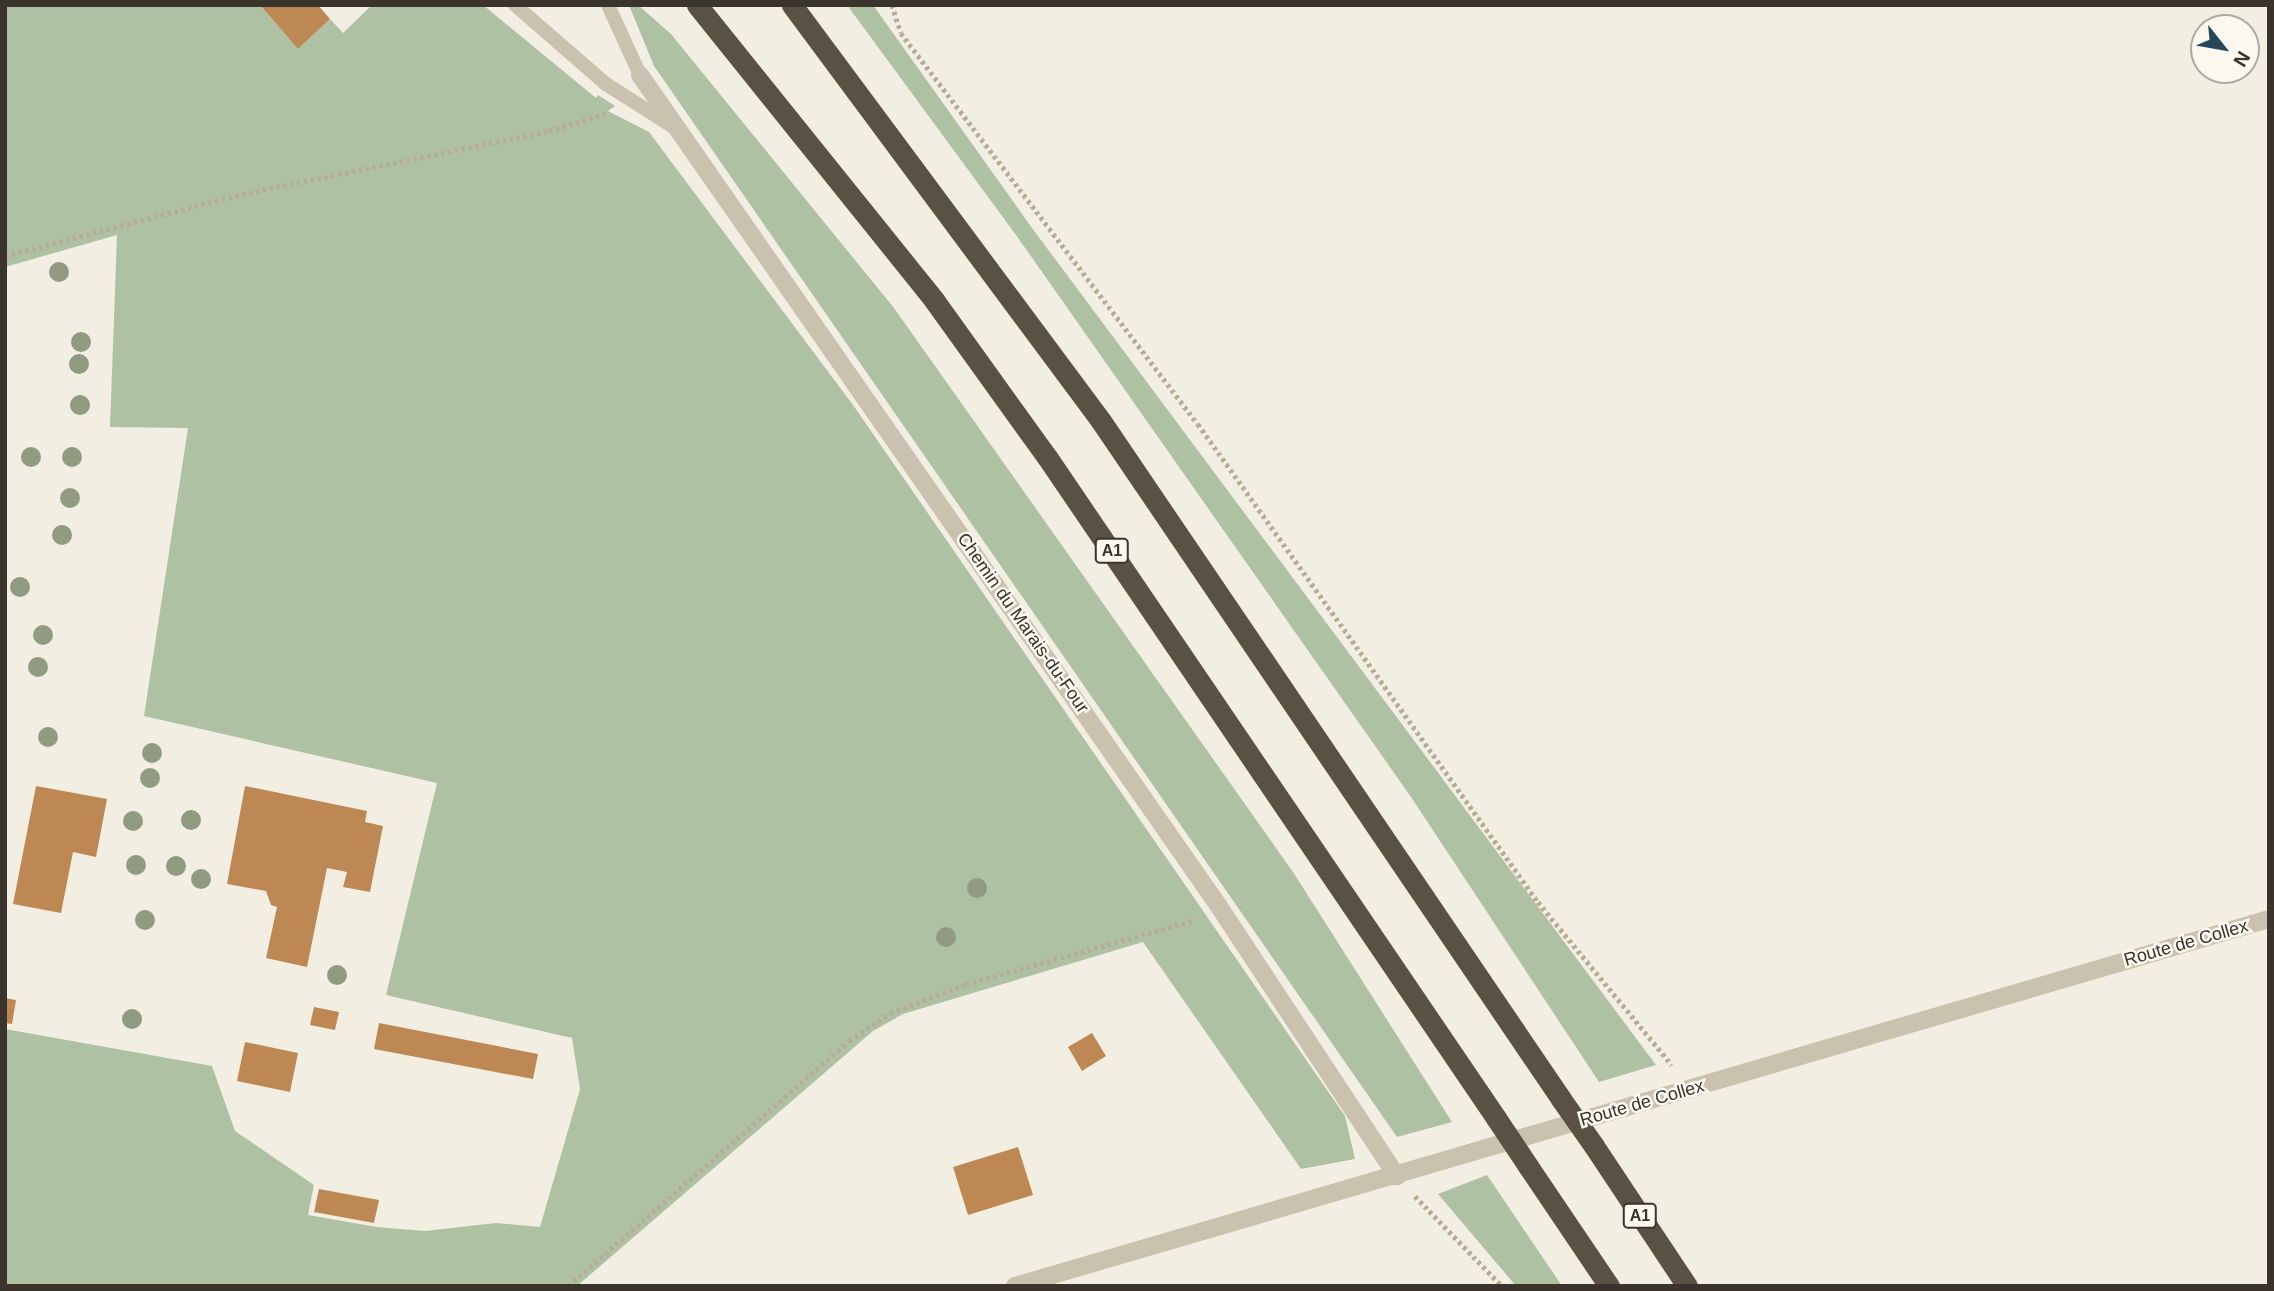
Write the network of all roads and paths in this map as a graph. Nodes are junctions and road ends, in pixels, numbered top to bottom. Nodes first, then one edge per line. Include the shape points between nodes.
1 (515, 5) edge
2 (608, 5) edge
3 (697, 5) edge
4 (793, 5) edge
5 (892, 5) edge
6 (640, 75) joint
7 (635, 101) junction
8 (676, 129) junction
9 (5, 256) edge
10 (1218, 905) junction
11 (2269, 919) edge
12 (1682, 1091) junction
13 (1397, 1176) junction
14 (568, 1286) edge
15 (1016, 1286) edge
16 (1502, 1286) edge
17 (1608, 1286) edge
18 (1687, 1286) edge

1 - 7 lane via 606,84
2 - 6 lane
3 - 17 highway, A1, bridge via 883,235 1047,457
4 - 18 highway, A1, bridge via 1101,421
5 - 12 path via 901,33 1198,424 1538,902 1675,1069
6 - 8 street, Chemin du Marais-du-Four
7 - 8 lane
7 - 9 path via 549,131 242,194
8 - 10 street, Chemin du Marais-du-Four
10 - 13 street, Chemin du Marais-du-Four
10 - 14 path via 1200,911 1196,919 966,984 890,1013 849,1041
11 - 12 street, Route de Collex
12 - 13 street, Route de Collex
13 - 15 street, Route de Collex
13 - 16 path

